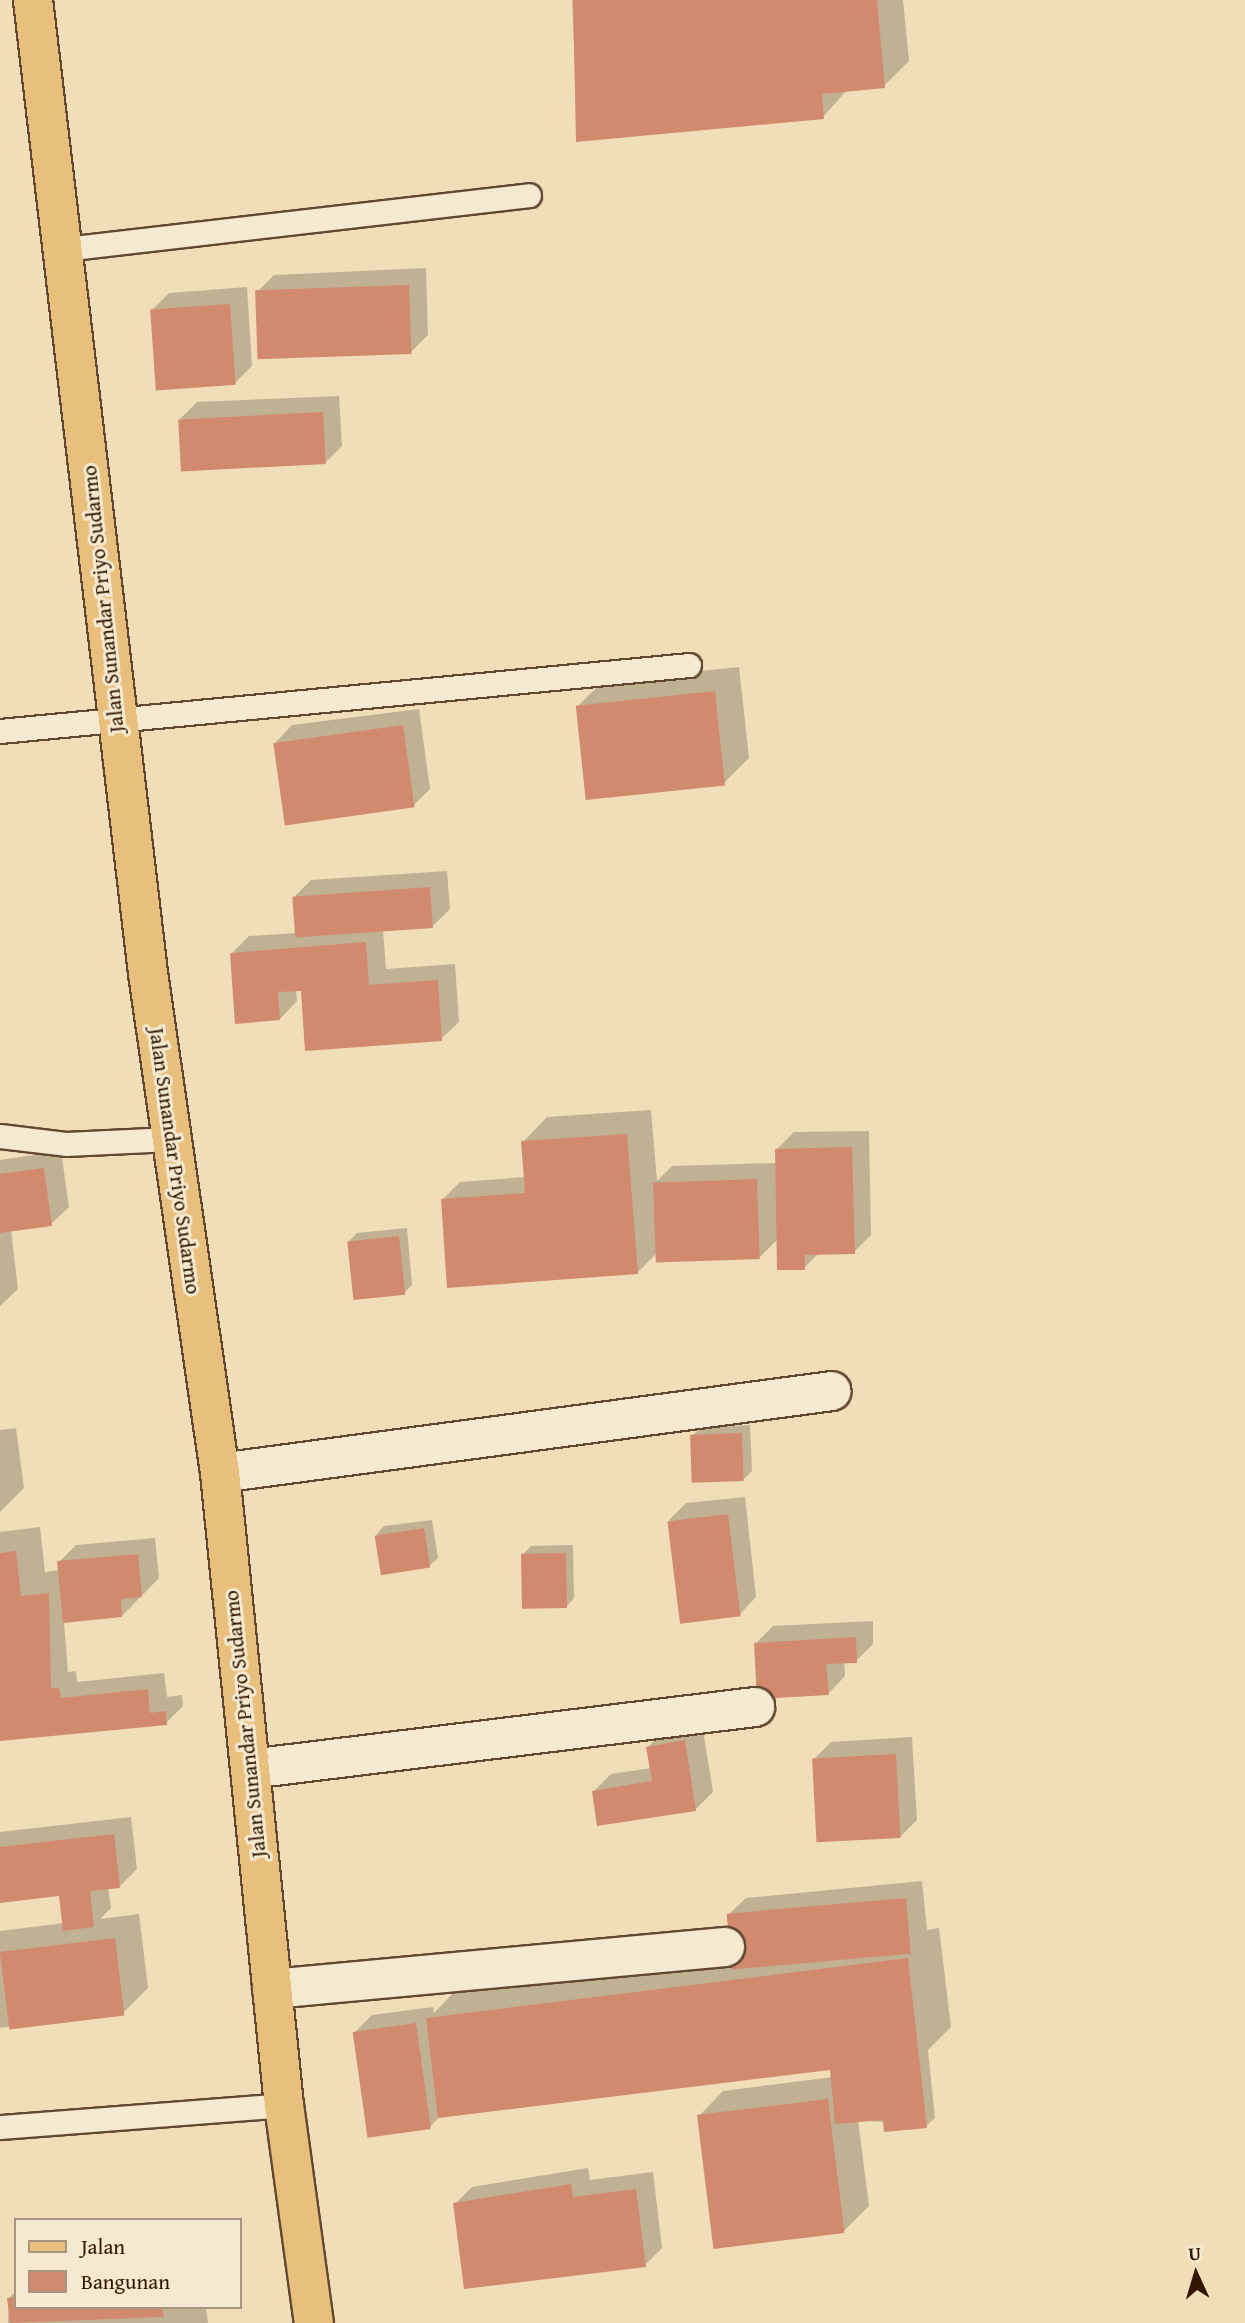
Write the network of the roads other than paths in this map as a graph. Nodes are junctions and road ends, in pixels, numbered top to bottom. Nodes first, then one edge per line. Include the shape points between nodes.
1 (33, 0) edge
2 (529, 195) dead end
3 (64, 248) junction
4 (689, 664) dead end
5 (116, 719) junction
6 (0, 732) edge
7 (0, 1136) edge
8 (171, 1139) junction
9 (832, 1391) dead end
10 (220, 1473) junction
11 (755, 1707) dead end
12 (250, 1769) junction
13 (725, 1947) dead end
14 (272, 1989) junction
15 (285, 2105) junction
16 (0, 2127) edge
17 (314, 2323) edge

1 - 3 main road, Jalan Sunandar Priyo Sudarmo
2 - 3 lane
3 - 5 main road, Jalan Sunandar Priyo Sudarmo
4 - 5 lane
5 - 6 lane
5 - 8 main road, Jalan Sunandar Priyo Sudarmo
7 - 8 lane via 66,1144
8 - 10 main road, Jalan Sunandar Priyo Sudarmo
9 - 10 street
10 - 12 main road, Jalan Sunandar Priyo Sudarmo
11 - 12 street
12 - 14 main road, Jalan Sunandar Priyo Sudarmo
13 - 14 street
14 - 15 main road, Jalan Sunandar Priyo Sudarmo
15 - 16 lane
15 - 17 main road, Jalan Sunandar Priyo Sudarmo

